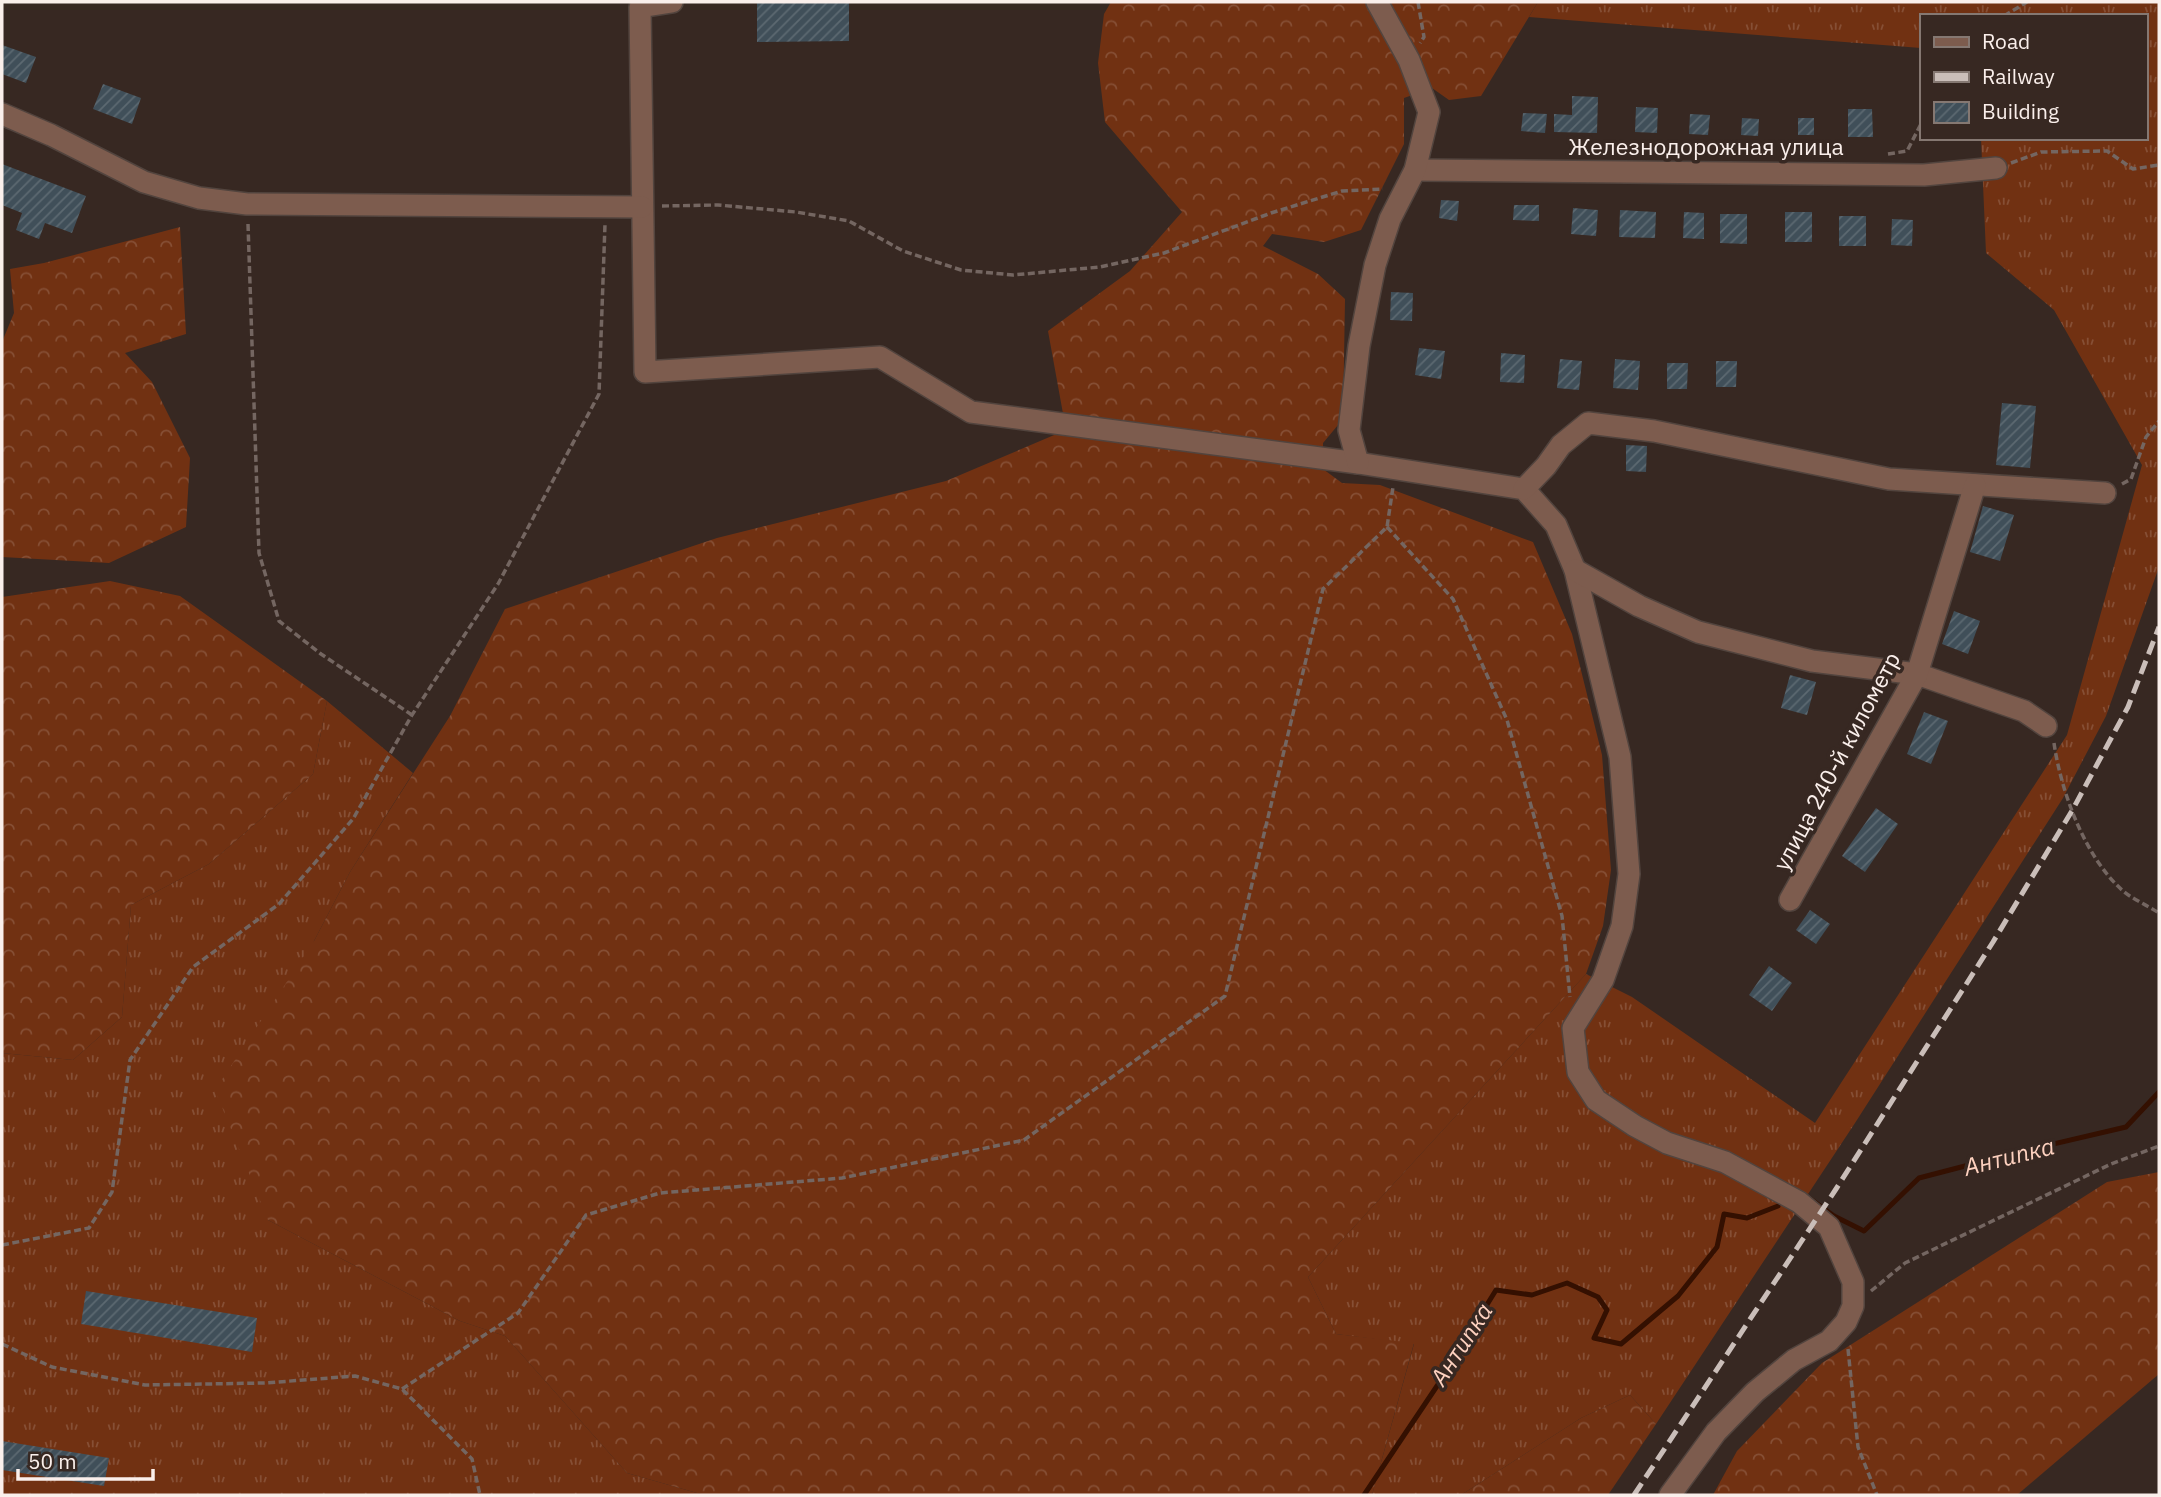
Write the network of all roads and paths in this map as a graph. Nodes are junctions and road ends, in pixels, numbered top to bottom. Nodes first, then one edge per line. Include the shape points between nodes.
1 (672, 2) edge
2 (1377, 2) edge
3 (1418, 2) edge
4 (2027, 2) edge
5 (2007, 14) edge
6 (1409, 60) junction
7 (2, 114) edge
8 (1920, 126) edge
9 (1881, 155) dead end
10 (2159, 165) edge
11 (1996, 168) joint
12 (1410, 179) junction
13 (247, 204) junction
14 (606, 207) junction
15 (642, 207) junction
16 (2159, 421) edge
17 (1358, 463) junction
18 (1395, 469) junction
19 (1975, 485) junction
20 (1524, 489) junction
21 (2105, 493) joint
22 (1387, 527) junction
23 (1575, 570) junction
24 (1917, 674) junction
25 (412, 715) junction
26 (2046, 726) joint
27 (1790, 900) dead end
28 (2159, 913) edge
29 (1573, 1028) junction
30 (2159, 1146) edge
31 (2, 1245) edge
32 (1849, 1314) junction
33 (2, 1344) edge
34 (402, 1389) junction
35 (480, 1495) edge
36 (1670, 1495) edge
37 (1877, 1495) edge

1 - 15 street via 640,6
2 - 6 street
3 - 6 path via 1424,37
4 - 5 path
6 - 12 street via 1429,111
7 - 13 street via 144,182 199,198
8 - 9 path via 1907,151
10 - 11 path via 2133,169 2107,151 2041,152
11 - 12 street, Железнодорожная улица via 1924,175
12 - 15 path via 1342,191 1164,253 1100,267 1013,275 961,270 903,251 849,221 718,205
12 - 17 street via 1375,265 1359,346 1349,430
13 - 14 street
13 - 25 path via 259,553 279,621
14 - 15 street
14 - 25 path via 599,394 498,584
15 - 17 street via 645,372 880,356 971,412
16 - 21 path via 2146,437 2131,479
17 - 18 street
18 - 20 street
18 - 22 path
19 - 20 street via 1889,479 1654,431 1588,423 1561,445
19 - 21 street
19 - 24 street, улица 240-й километр
20 - 23 street via 1556,525
22 - 29 path via 1453,599 1507,720 1562,916
22 - 34 path via 1323,589 1226,996 1024,1140 842,1178 660,1193 586,1215 518,1313
23 - 24 street via 1698,632 1812,661
23 - 29 street via 1620,757 1629,874 1622,926 1603,980
24 - 26 street via 2024,710
24 - 27 street, улица 240-й километр
25 - 31 path via 353,819 279,904 193,967 130,1060 112,1192 89,1228
26 - 28 path via 2054,740 2057,766 2097,864 2123,892
29 - 32 street via 1578,1072 1596,1100 1667,1143 1725,1161 1768,1184 1829,1227 1853,1282
30 - 32 path via 2111,1164 1905,1263
32 - 36 street via 1829,1341 1794,1360 1755,1392 1716,1432
32 - 37 path via 1858,1447
33 - 34 path via 52,1367 145,1385 355,1376
34 - 35 path via 472,1459

